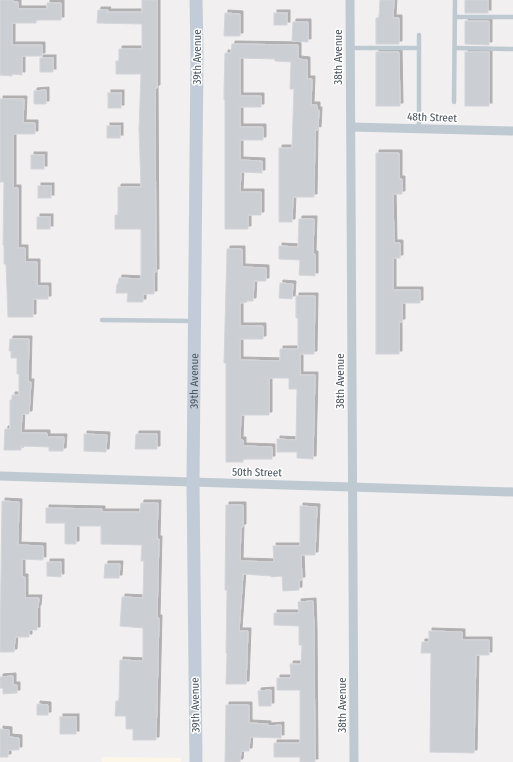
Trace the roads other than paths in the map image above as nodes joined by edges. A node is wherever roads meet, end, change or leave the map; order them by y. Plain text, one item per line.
1 (196, 0) edge
2 (350, 0) edge
3 (455, 0) edge
4 (455, 17) junction
5 (513, 18) edge
6 (419, 34) dead end
7 (350, 48) junction
8 (419, 48) junction
9 (455, 48) junction
10 (513, 49) edge
11 (454, 102) dead end
12 (351, 127) junction
13 (419, 129) junction
14 (513, 131) edge
15 (102, 320) dead end
16 (194, 321) junction
17 (0, 476) edge
18 (193, 483) junction
19 (352, 486) junction
20 (513, 492) edge
21 (196, 762) edge
22 (354, 762) edge

1 - 16 main road, 39th Avenue
2 - 7 street, 38th Avenue
3 - 4 lane
4 - 5 lane
4 - 9 lane
6 - 8 lane
7 - 8 lane
7 - 12 street, 38th Avenue
8 - 13 lane
9 - 10 lane
9 - 11 lane
12 - 13 street, 48th Street
12 - 19 street, 38th Avenue
13 - 14 street, 48th Street
15 - 16 lane
16 - 18 main road, 39th Avenue
17 - 18 street, 50th Street
18 - 19 street, 50th Street
18 - 21 main road, 39th Avenue
19 - 20 street, 50th Street
19 - 22 street, 38th Avenue

